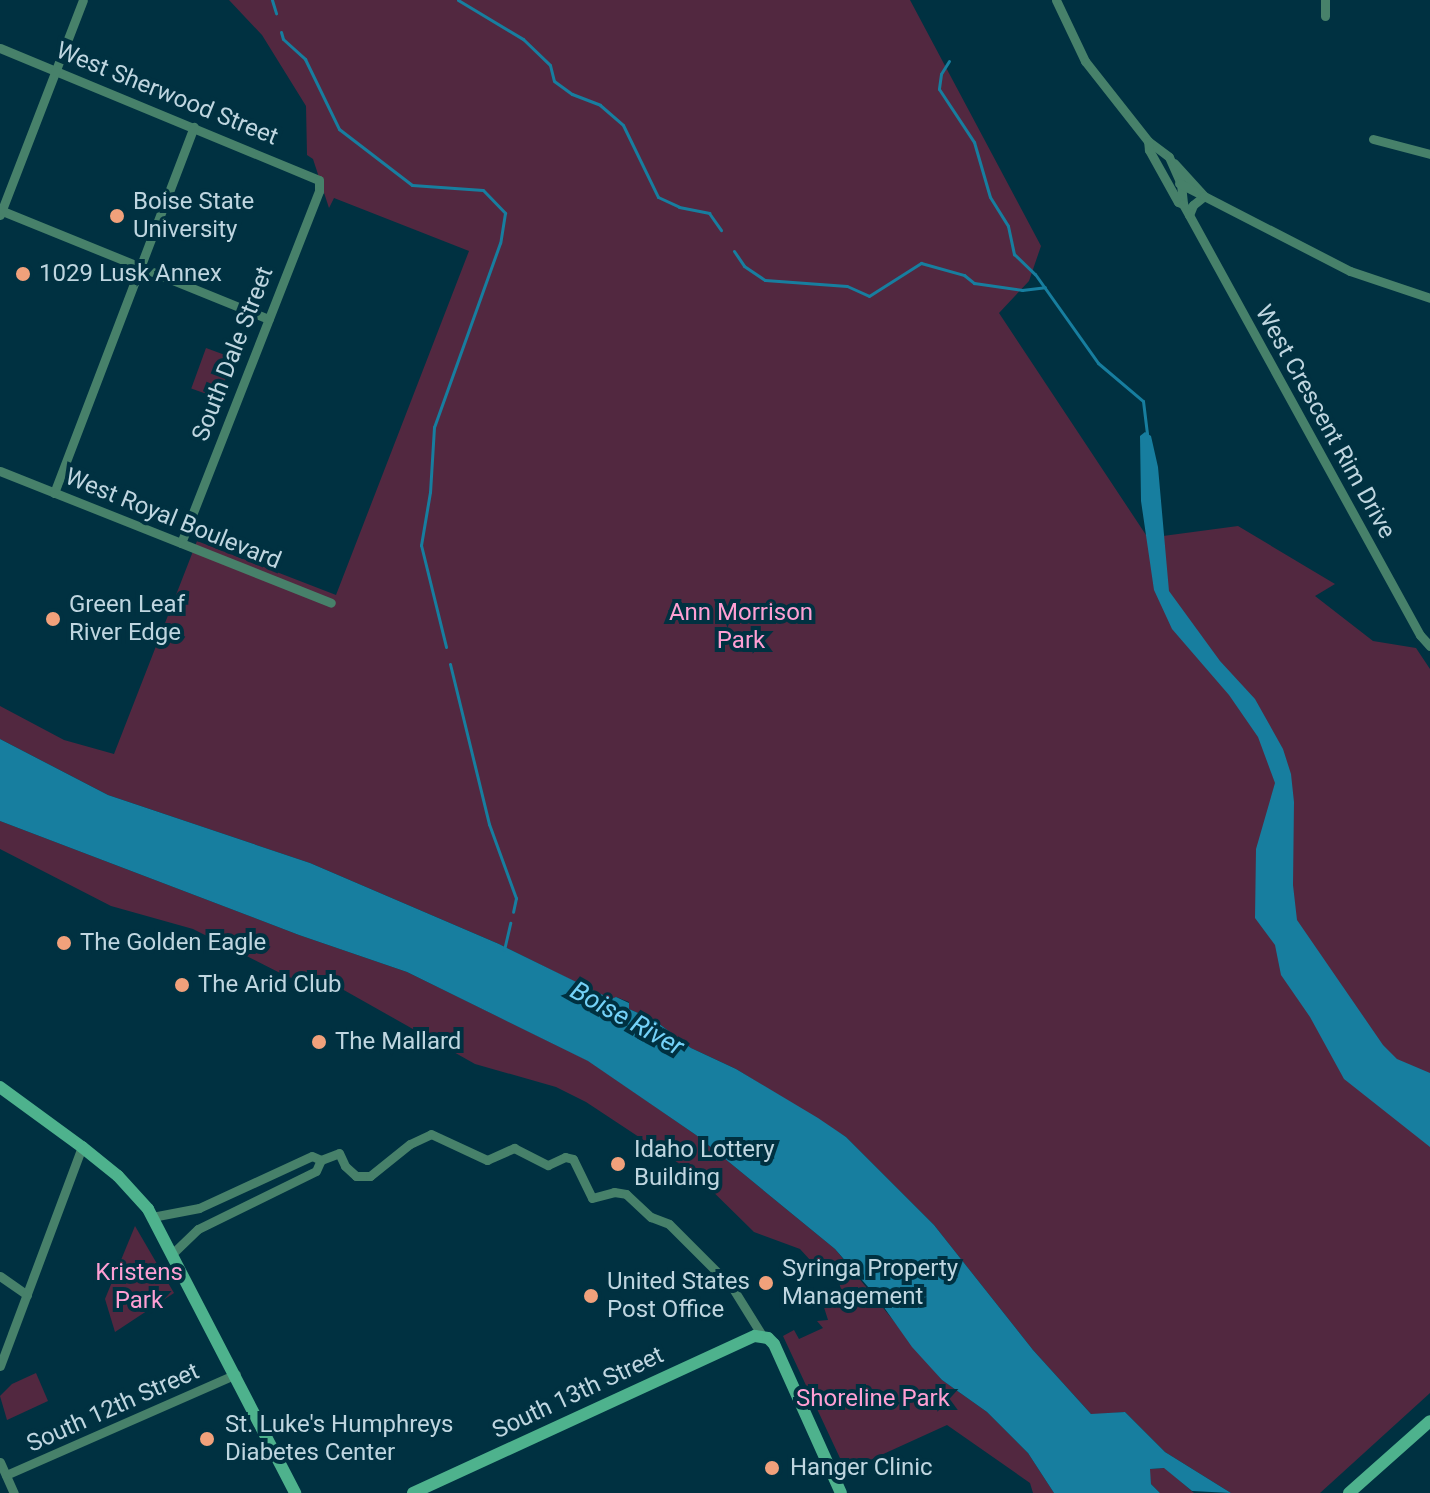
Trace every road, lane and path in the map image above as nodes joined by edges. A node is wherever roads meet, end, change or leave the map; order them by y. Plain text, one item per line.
1 (83, 0) edge
2 (1056, 0) edge
3 (1325, 0) edge
4 (1325, 16) dead end
5 (0, 48) edge
6 (56, 71) junction
7 (194, 127) junction
8 (1373, 139) dead end
9 (1148, 141) junction
10 (1430, 154) edge
11 (1169, 157) junction
12 (1160, 169) junction
13 (319, 180) joint
14 (1181, 184) junction
15 (1204, 196) junction
16 (1183, 204) junction
17 (1, 212) edge
18 (1189, 215) junction
19 (140, 267) junction
20 (1430, 298) edge
21 (269, 319) junction
22 (0, 471) edge
23 (54, 493) junction
24 (181, 543) junction
25 (331, 603) dead end
26 (1430, 646) edge
27 (0, 1087) edge
28 (82, 1147) junction
29 (321, 1160) junction
30 (152, 1217) junction
31 (172, 1254) junction
32 (0, 1276) edge
33 (27, 1295) junction
34 (763, 1337) junction
35 (0, 1366) edge
36 (236, 1374) junction
37 (1430, 1421) edge
38 (0, 1462) edge
39 (6, 1475) junction
40 (14, 1493) edge
41 (295, 1493) edge
42 (413, 1493) edge
43 (841, 1493) edge
44 (1349, 1493) edge

1 - 6 street
2 - 9 street, West Crescent Rim Drive
3 - 4 street
5 - 6 street, West Sherwood Street
6 - 7 street, West Sherwood Street
6 - 17 street
7 - 13 street, West Sherwood Street
7 - 19 street
8 - 10 street
9 - 11 street, West Crescent Rim Drive
9 - 12 street, West Crescent Rim Drive
11 - 14 street, West Crescent Rim Drive
11 - 15 street
12 - 14 street
12 - 16 street, West Crescent Rim Drive
13 - 21 street, South Dale Street
14 - 15 street
14 - 16 street, West Crescent Rim Drive
15 - 18 street
15 - 20 street
16 - 18 street, West Crescent Rim Drive
17 - 19 street
18 - 26 street, West Crescent Rim Drive
19 - 21 street
19 - 23 street
21 - 24 street, South Dale Street
22 - 23 street, West Royal Boulevard
23 - 24 street, West Royal Boulevard
24 - 25 street, West Royal Boulevard
27 - 28 street
28 - 30 street
28 - 33 street
29 - 30 street
29 - 31 street
29 - 34 street
30 - 31 street
31 - 36 street
32 - 33 street
33 - 35 street
34 - 42 street, South 13th Street
34 - 43 street
36 - 39 street, South 12th Street
36 - 41 street
37 - 44 street
38 - 39 street
39 - 40 street

